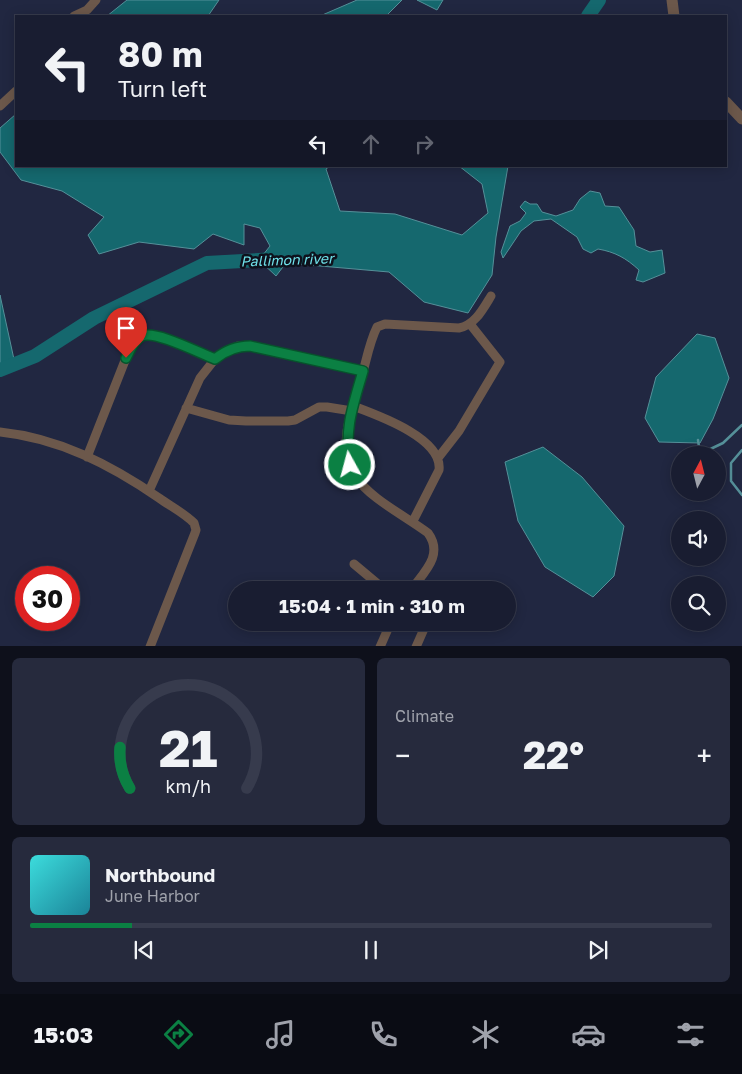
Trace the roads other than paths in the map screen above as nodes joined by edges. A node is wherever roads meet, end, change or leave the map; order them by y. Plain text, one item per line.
1 (96, 0) edge
2 (672, 0) edge
3 (76, 15) edge
4 (674, 15) edge
5 (15, 92) edge
6 (727, 103) edge
7 (0, 106) edge
8 (741, 115) edge
9 (491, 296) dead end
10 (470, 324) junction
11 (215, 359) junction
12 (363, 371) junction
13 (186, 408) junction
14 (353, 408) junction
15 (0, 432) edge
16 (87, 457) junction
17 (438, 458) junction
18 (149, 491) junction
19 (413, 521) junction
20 (354, 564) dead end
21 (374, 581) edge
22 (417, 581) edge
23 (387, 631) edge
24 (423, 631) edge
25 (150, 646) edge
26 (380, 646) edge
27 (416, 646) edge

1 - 3 street
2 - 4 street
5 - 7 street
6 - 8 street
9 - 10 street
10 - 12 street
10 - 17 street
11 - 12 street
11 - 13 street
11 - 16 street
12 - 14 street
13 - 14 street
13 - 18 street
14 - 17 street
14 - 19 street
15 - 16 street
16 - 18 street
17 - 19 street
18 - 25 street
19 - 22 street
20 - 21 street
23 - 26 street
24 - 27 street

